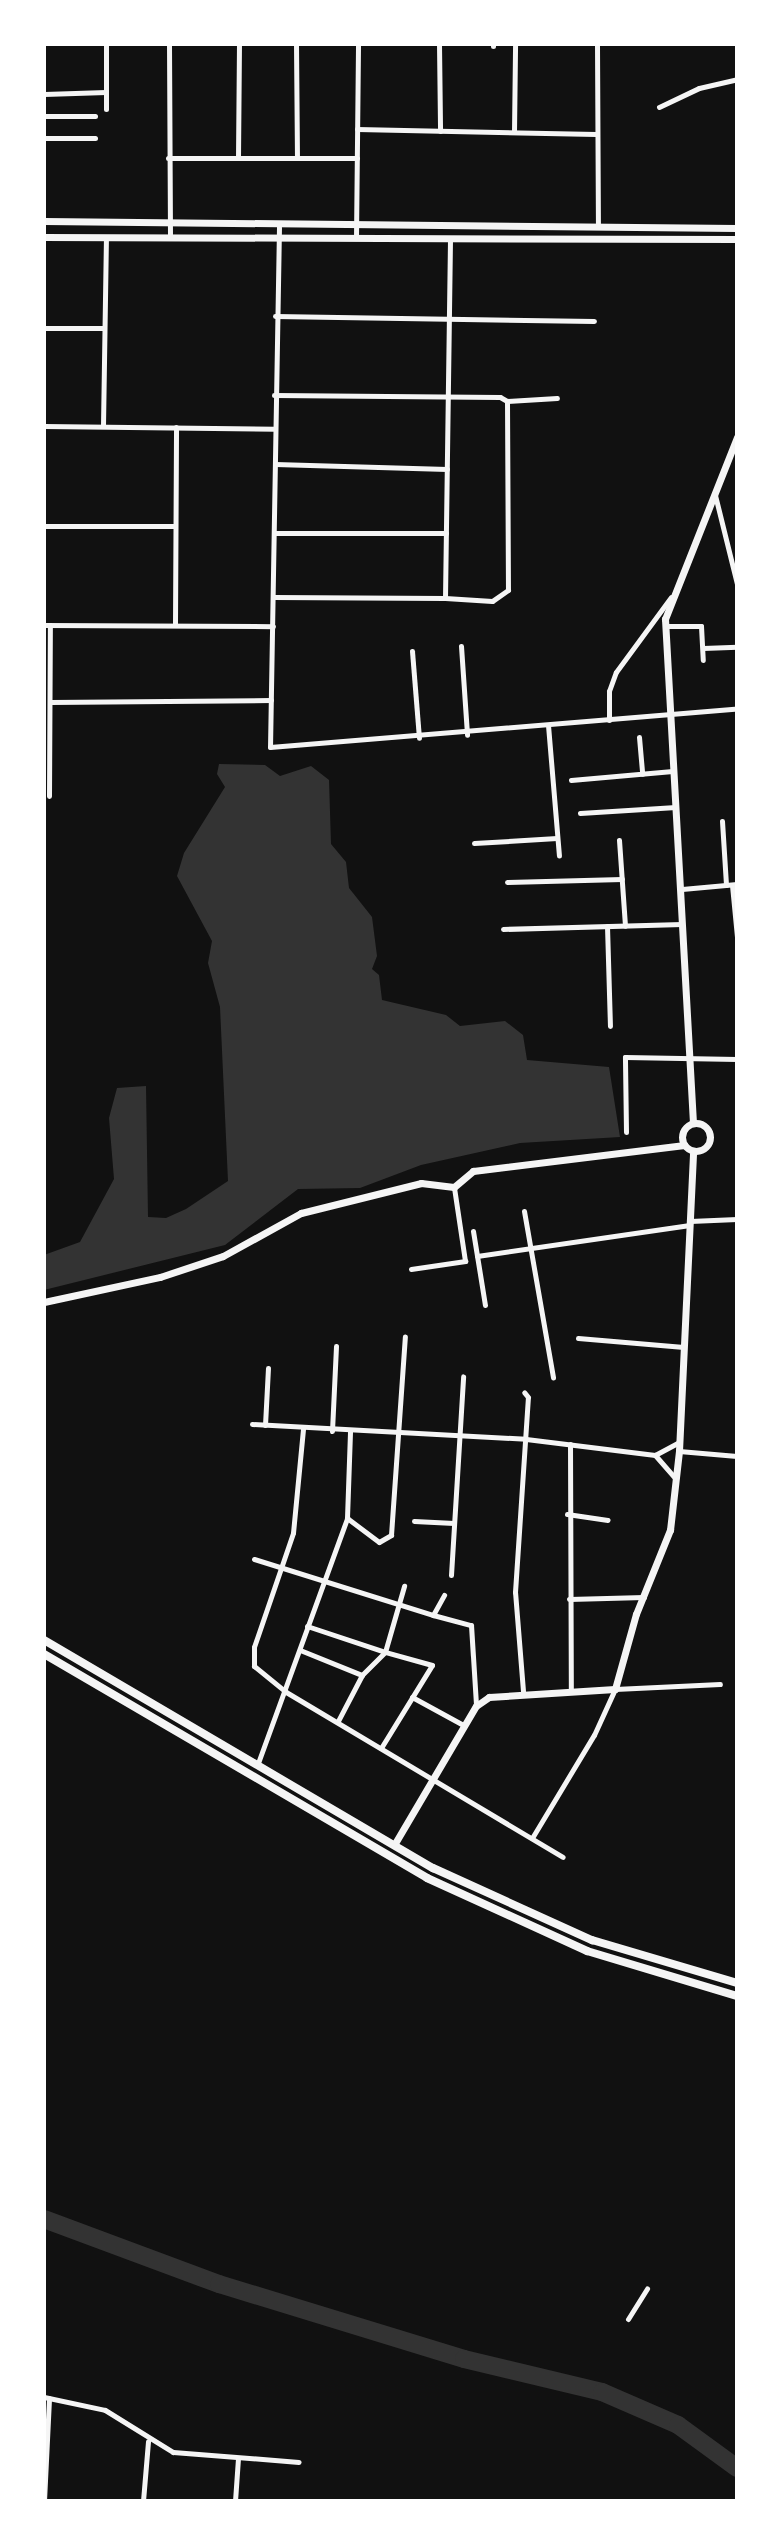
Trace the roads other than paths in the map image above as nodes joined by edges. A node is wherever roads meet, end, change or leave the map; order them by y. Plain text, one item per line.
1 (106, 44) edge
2 (169, 44) edge
3 (239, 44) edge
4 (296, 44) edge
5 (358, 44) edge
6 (439, 44) edge
7 (515, 44) edge
8 (597, 44) edge
9 (737, 79) edge
10 (106, 92) junction
11 (44, 94) edge
12 (659, 107) dead end
13 (106, 109) dead end
14 (44, 116) edge
15 (95, 116) dead end
16 (357, 129) junction
17 (440, 131) junction
18 (514, 132) junction
19 (596, 134) junction
20 (44, 138) edge
21 (95, 138) dead end
22 (168, 158) junction
23 (238, 158) junction
24 (297, 158) junction
25 (357, 158) junction
26 (44, 221) edge
27 (598, 224) junction
28 (171, 225) junction
29 (356, 226) junction
30 (679, 226) junction
31 (279, 227) junction
32 (737, 228) edge
33 (170, 236) junction
34 (44, 237) edge
35 (106, 237) junction
36 (278, 238) junction
37 (450, 238) junction
38 (679, 238) junction
39 (356, 239) junction
40 (737, 239) edge
41 (275, 316) junction
42 (449, 318) junction
43 (594, 321) dead end
44 (44, 328) edge
45 (104, 328) junction
46 (274, 395) junction
47 (448, 397) junction
48 (557, 398) dead end
49 (507, 401) junction
50 (44, 426) edge
51 (103, 426) junction
52 (176, 427) junction
53 (275, 429) junction
54 (737, 437) edge
55 (275, 464) junction
56 (447, 469) junction
57 (715, 494) junction
58 (44, 526) edge
59 (175, 526) junction
60 (274, 533) junction
61 (446, 533) junction
62 (734, 559) edge
63 (737, 584) edge
64 (676, 592) junction
65 (273, 597) junction
66 (445, 598) junction
67 (47, 625) edge
68 (175, 625) junction
69 (273, 626) junction
70 (666, 626) junction
71 (461, 646) dead end
72 (737, 647) edge
73 (703, 648) junction
74 (412, 651) dead end
75 (703, 660) dead end
76 (271, 700) junction
77 (50, 702) junction
78 (737, 709) edge
79 (669, 715) junction
80 (609, 720) junction
81 (548, 725) junction
82 (467, 735) junction
83 (639, 737) dead end
84 (419, 738) junction
85 (673, 771) junction
86 (642, 774) junction
87 (571, 780) dead end
88 (49, 796) dead end
89 (676, 807) junction
90 (580, 813) dead end
91 (722, 821) dead end
92 (557, 838) junction
93 (619, 840) dead end
94 (474, 843) dead end
95 (559, 856) dead end
96 (622, 879) junction
97 (507, 882) dead end
98 (732, 885) edge
99 (682, 889) junction
100 (683, 924) junction
101 (607, 926) junction
102 (625, 926) junction
103 (503, 929) dead end
104 (737, 937) edge
105 (610, 1026) dead end
106 (737, 1059) edge
107 (689, 1060) junction
108 (693, 1123) junction
109 (626, 1132) dead end
110 (684, 1145) junction
111 (693, 1151) junction
112 (454, 1187) junction
113 (524, 1211) dead end
114 (737, 1219) edge
115 (690, 1223) junction
116 (473, 1231) dead end
117 (531, 1248) junction
118 (477, 1256) junction
119 (411, 1269) dead end
120 (44, 1302) edge
121 (485, 1305) dead end
122 (405, 1336) dead end
123 (578, 1338) dead end
124 (336, 1346) dead end
125 (684, 1347) junction
126 (268, 1368) dead end
127 (463, 1376) dead end
128 (553, 1377) dead end
129 (524, 1392) dead end
130 (252, 1424) dead end
131 (265, 1425) junction
132 (303, 1429) junction
133 (332, 1431) junction
134 (350, 1431) junction
135 (397, 1433) junction
136 (460, 1435) junction
137 (526, 1439) junction
138 (680, 1441) junction
139 (570, 1444) junction
140 (679, 1451) junction
141 (655, 1455) junction
142 (737, 1456) edge
143 (675, 1478) junction
144 (567, 1514) junction
145 (347, 1518) junction
146 (608, 1520) dead end
147 (414, 1521) dead end
148 (454, 1523) junction
149 (254, 1559) dead end
150 (282, 1566) junction
151 (451, 1575) dead end
152 (322, 1577) junction
153 (404, 1586) dead end
154 (444, 1595) dead end
155 (645, 1597) junction
156 (569, 1599) junction
157 (400, 1602) junction
158 (433, 1615) junction
159 (307, 1626) junction
160 (44, 1640) edge
161 (300, 1650) junction
162 (385, 1652) junction
163 (44, 1654) edge
164 (362, 1675) junction
165 (720, 1684) dead end
166 (571, 1689) junction
167 (615, 1689) junction
168 (523, 1691) junction
169 (286, 1692) junction
170 (412, 1697) junction
171 (476, 1706) junction
172 (338, 1721) junction
173 (465, 1726) junction
174 (381, 1748) junction
175 (258, 1763) junction
176 (434, 1780) junction
177 (532, 1838) junction
178 (394, 1845) junction
179 (563, 1857) dead end
180 (737, 1983) edge
181 (737, 1996) edge
182 (647, 2288) dead end
183 (628, 2319) dead end
184 (47, 2397) edge
185 (148, 2441) junction
186 (238, 2458) junction
187 (299, 2462) dead end
188 (44, 2501) edge
189 (143, 2501) edge
190 (235, 2501) edge

1 - 10 street
2 - 22 street
3 - 23 street
4 - 24 street
5 - 16 street
6 - 17 street
7 - 18 street
8 - 19 street
9 - 12 street
10 - 11 street
10 - 13 street
14 - 15 street
16 - 17 street
16 - 25 street
17 - 18 street
18 - 19 street
19 - 27 street
20 - 21 street
22 - 23 street
22 - 28 street
23 - 24 street
24 - 25 street
25 - 29 street
26 - 28 street
27 - 29 street
27 - 30 street
28 - 31 street
28 - 33 street
29 - 31 street
29 - 39 street
30 - 32 street
30 - 38 street
31 - 36 street
33 - 35 street
33 - 36 street
34 - 35 street
35 - 45 street
36 - 39 street
36 - 41 street
37 - 38 street
37 - 39 street
37 - 42 street
38 - 40 street
41 - 42 street
41 - 46 street
42 - 43 street
42 - 47 street
44 - 45 street
45 - 51 street
46 - 47 street
46 - 53 street
47 - 49 street
47 - 56 street
48 - 49 street
49 - 66 street
50 - 51 street
51 - 52 street
52 - 53 street
52 - 59 street
53 - 55 street
54 - 57 street
55 - 56 street
55 - 60 street
56 - 61 street
57 - 62 street
57 - 64 street
58 - 59 street
59 - 68 street
60 - 61 street
60 - 65 street
61 - 66 street
62 - 63 street
64 - 70 street
64 - 80 street
65 - 66 street
65 - 69 street
67 - 68 street
67 - 77 street
68 - 69 street
69 - 76 street
70 - 73 street
70 - 79 street
71 - 82 street
72 - 73 street
73 - 75 street
74 - 84 street
76 - 77 street
76 - 84 street
77 - 88 street
78 - 79 street
79 - 80 street
79 - 85 street
80 - 81 street
81 - 82 street
81 - 92 street
82 - 84 street
83 - 86 street
85 - 86 street
85 - 89 street
86 - 87 street
89 - 90 street
89 - 99 street
91 - 98 street
92 - 94 street
92 - 95 street
93 - 96 street
96 - 97 street
96 - 102 street
98 - 99 street
98 - 104 street
99 - 100 street
100 - 102 street
100 - 107 street
101 - 102 street
101 - 103 street
101 - 105 street
106 - 107 street
107 - 108 street
107 - 109 street
108 - 110 street
108 - 111 street
110 - 111 street
110 - 112 street
111 - 115 street
112 - 119 street
112 - 120 street
113 - 117 street
114 - 115 street
115 - 117 street
115 - 125 street
116 - 118 street
117 - 118 street
117 - 128 street
118 - 121 street
122 - 135 street
123 - 125 street
124 - 133 street
125 - 138 street
126 - 131 street
127 - 136 street
129 - 137 street
130 - 131 street
131 - 132 street
132 - 133 street
132 - 150 street
133 - 134 street
134 - 135 street
134 - 145 street
135 - 136 street
135 - 145 street
136 - 137 street
136 - 148 street
137 - 139 street
137 - 168 street
138 - 140 street
138 - 141 street
139 - 141 street
139 - 144 street
140 - 142 street
140 - 143 street
141 - 143 street
143 - 155 street
144 - 146 street
144 - 156 street
145 - 152 street
147 - 148 street
148 - 151 street
149 - 150 street
150 - 152 street
150 - 169 street
152 - 157 street
152 - 159 street
153 - 157 street
154 - 158 street
155 - 156 street
155 - 167 street
156 - 166 street
157 - 158 street
157 - 162 street
158 - 171 street
159 - 161 street
159 - 162 street
160 - 175 main road
161 - 164 street
161 - 169 street
162 - 164 street
162 - 170 street
163 - 181 main road
164 - 172 street
165 - 167 street
166 - 167 street
166 - 168 street
167 - 177 street
168 - 171 street
169 - 172 street
169 - 175 street
170 - 173 street
170 - 174 street
171 - 173 street
172 - 174 street
173 - 176 street
174 - 176 street
175 - 178 main road
176 - 177 street
176 - 178 street
177 - 179 street
178 - 180 main road
182 - 183 street
184 - 185 street
184 - 188 street
185 - 186 street
185 - 189 street
186 - 187 street
186 - 190 street

